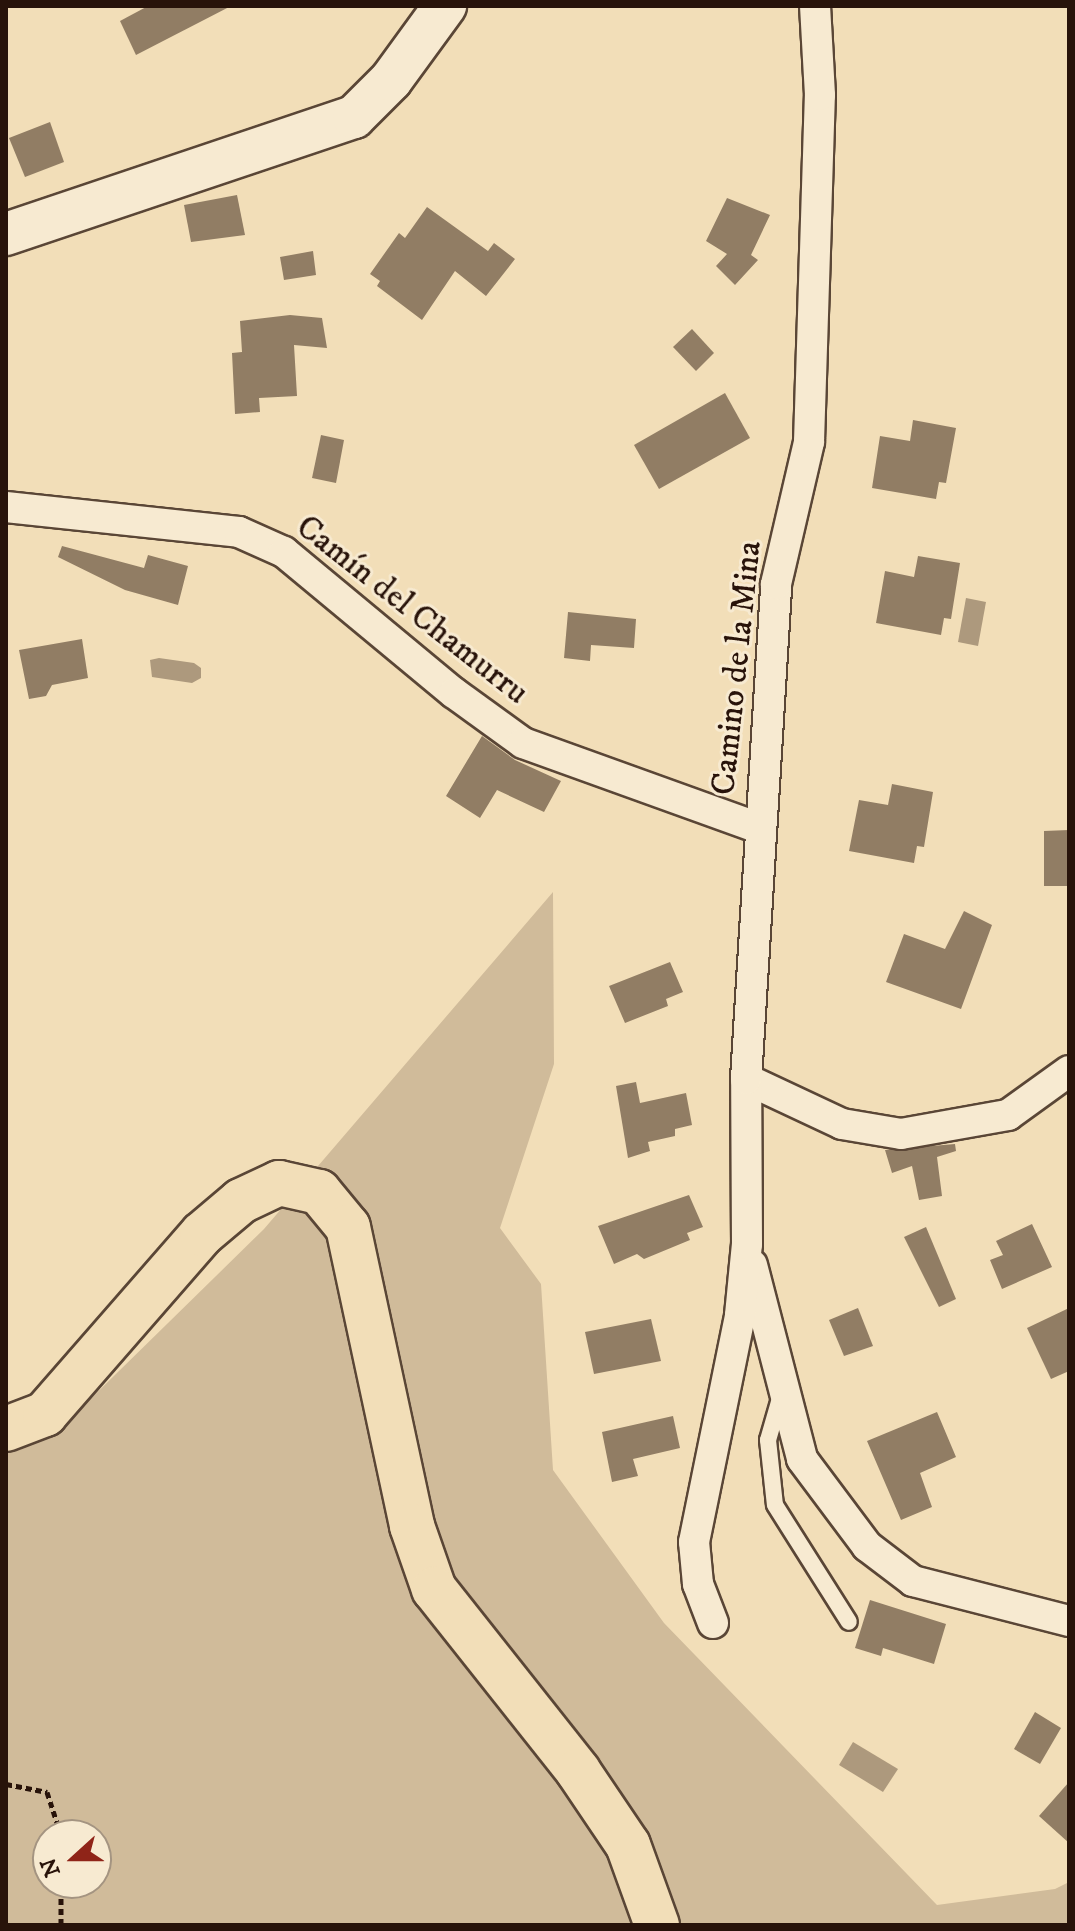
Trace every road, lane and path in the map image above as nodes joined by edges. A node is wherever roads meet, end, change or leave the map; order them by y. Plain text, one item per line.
1 (445, 6) edge
2 (815, 6) edge
3 (6, 234) edge
4 (6, 507) edge
5 (759, 828) junction
6 (1069, 1071) edge
7 (746, 1079) junction
8 (747, 1244) junction
9 (784, 1386) junction
10 (6, 1429) edge
11 (1069, 1621) edge
12 (849, 1622) dead end
13 (713, 1623) dead end
14 (6, 1784) edge
15 (56, 1819) edge
16 (61, 1899) edge
17 (61, 1925) edge
18 (657, 1925) edge

1 - 3 street
2 - 5 street, Camino de la Mina
4 - 5 street, Camín del Chamurru
5 - 7 street, Camino de la Mina
6 - 7 street
7 - 8 street, Camino de la Mina
8 - 9 street
8 - 13 street
9 - 11 street
9 - 12 lane
10 - 18 highway
14 - 15 path
16 - 17 path

